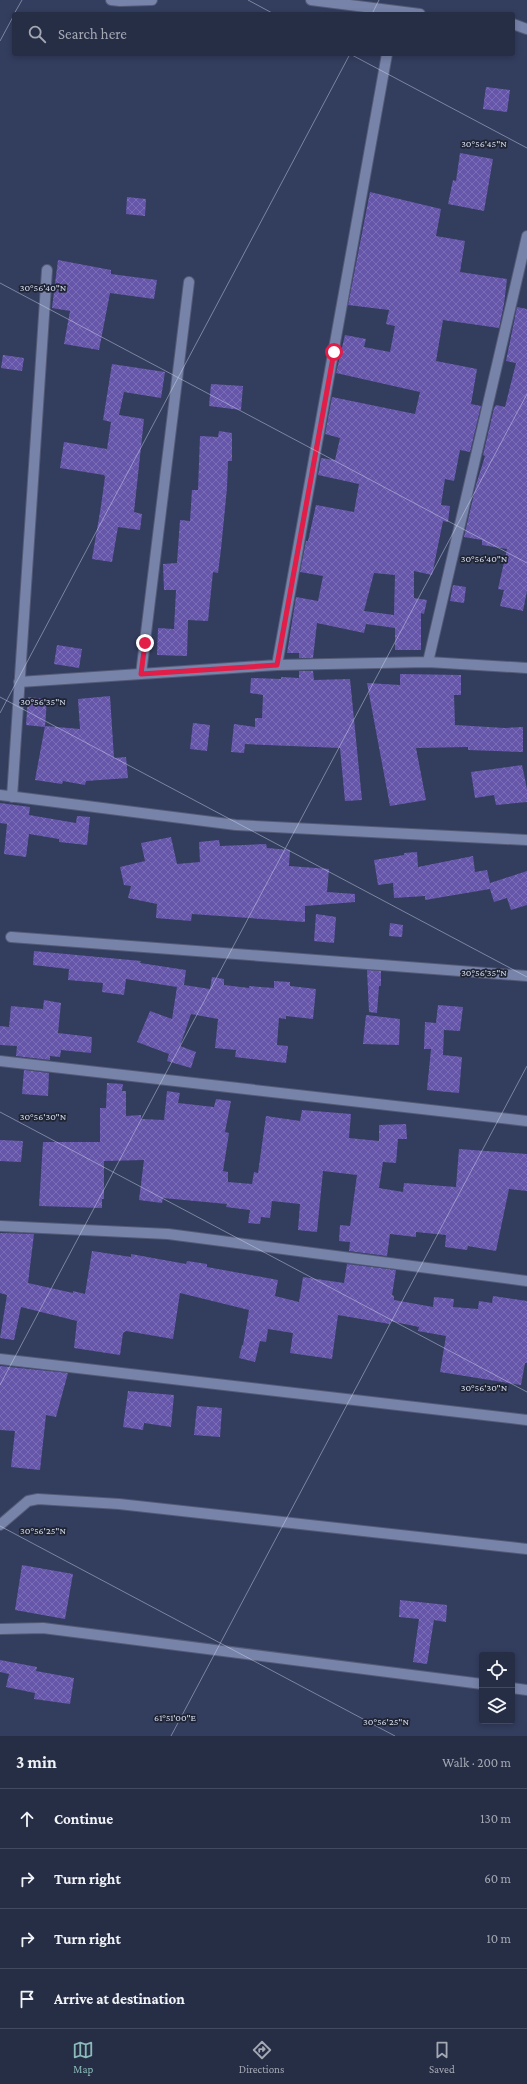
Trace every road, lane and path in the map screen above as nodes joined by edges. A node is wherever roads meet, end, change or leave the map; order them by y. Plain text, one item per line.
1 (111, 0) edge
2 (152, 0) edge
3 (311, 0) edge
4 (395, 12) edge
5 (515, 25) edge
6 (527, 29) edge
7 (387, 56) edge
8 (527, 236) edge
9 (47, 270) dead end
10 (189, 282) dead end
11 (428, 662) junction
12 (277, 665) junction
13 (527, 668) edge
14 (141, 674) junction
15 (20, 682) junction
16 (0, 796) edge
17 (12, 797) junction
18 (527, 840) edge
19 (11, 937) dead end
20 (527, 976) edge
21 (0, 1060) edge
22 (527, 1120) edge
23 (0, 1226) edge
24 (527, 1280) edge
25 (0, 1359) edge
26 (527, 1420) edge
27 (0, 1525) edge
28 (527, 1549) edge
29 (0, 1629) edge
30 (479, 1684) edge
31 (515, 1688) edge
32 (527, 1690) edge

1 - 2 street
3 - 4 street
5 - 6 street
7 - 12 street
8 - 11 street
9 - 15 street
10 - 14 street
11 - 12 street
11 - 13 street
12 - 14 street
14 - 15 street
15 - 17 street
16 - 17 street
17 - 18 street
19 - 20 street
21 - 22 street
23 - 24 street
25 - 26 street
27 - 28 street
29 - 30 street
31 - 32 street

